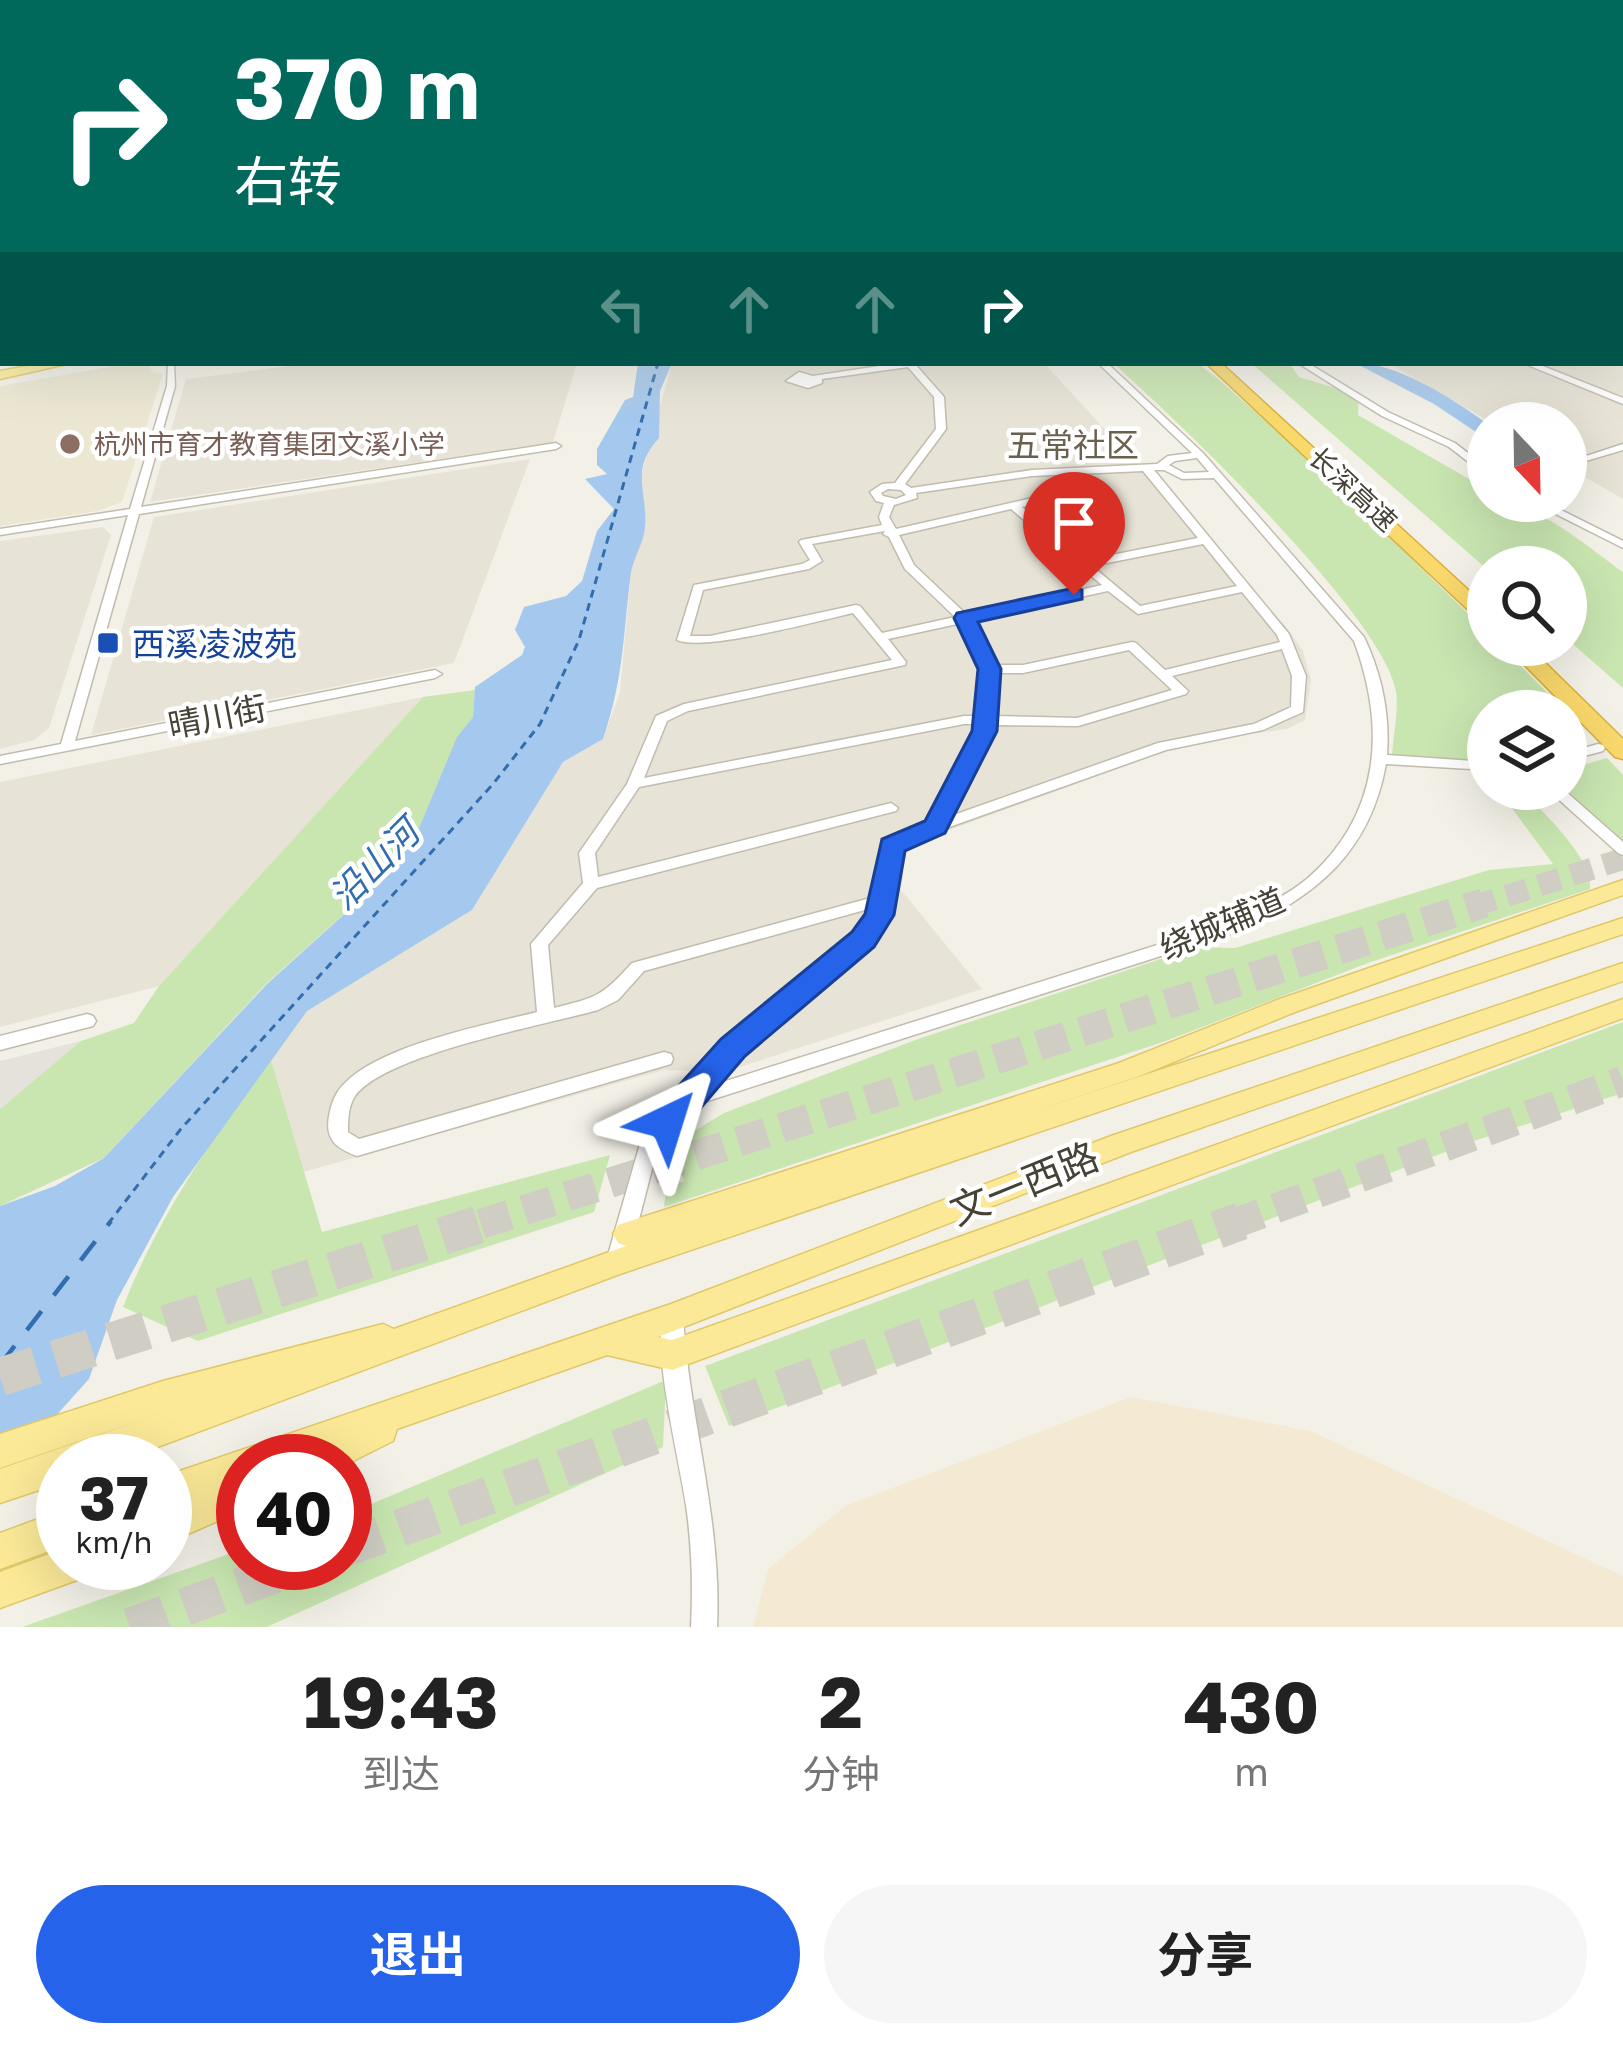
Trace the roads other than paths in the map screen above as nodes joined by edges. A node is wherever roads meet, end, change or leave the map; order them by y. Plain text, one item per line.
1 (46, 366) edge
2 (170, 366) edge
3 (890, 366) edge
4 (913, 366) edge
5 (1105, 366) edge
6 (1217, 366) edge
7 (1231, 366) edge
8 (1307, 366) edge
9 (1535, 366) edge
10 (0, 373) edge
11 (817, 377) dead end
12 (1623, 401) edge
13 (556, 446) dead end
14 (1623, 447) edge
15 (1200, 455) junction
16 (1467, 457) edge
17 (1587, 458) edge
18 (1164, 467) junction
19 (1147, 469) junction
20 (1218, 475) junction
21 (894, 494) junction
22 (1050, 497) dead end
23 (1013, 505) junction
24 (132, 512) junction
25 (1577, 522) edge
26 (888, 530) junction
27 (0, 532) edge
28 (1204, 540) junction
29 (1623, 545) edge
30 (1084, 564) junction
31 (1467, 580) edge
32 (1111, 587) junction
33 (1244, 588) junction
34 (1467, 598) edge
35 (965, 618) junction
36 (880, 637) junction
37 (1288, 644) junction
38 (1536, 666) edge
39 (1557, 666) edge
40 (989, 669) junction
41 (435, 674) dead end
42 (1164, 674) junction
43 (987, 718) junction
44 (1623, 730) edge
45 (67, 746) junction
46 (1598, 748) dead end
47 (1587, 751) edge
48 (1623, 752) edge
49 (1379, 759) junction
50 (0, 760) edge
51 (1467, 765) edge
52 (634, 784) junction
53 (892, 808) dead end
54 (1578, 810) edge
55 (936, 827) junction
56 (1623, 850) edge
57 (591, 884) junction
58 (1623, 887) edge
59 (883, 900) junction
60 (1623, 926) edge
61 (1623, 972) edge
62 (1623, 1008) edge
63 (546, 1016) junction
64 (87, 1021) dead end
65 (0, 1043) edge
66 (664, 1059) dead end
67 (1128, 1070) junction
68 (685, 1101) junction
69 (1059, 1115) junction
70 (972, 1123) junction
71 (622, 1248) junction
72 (672, 1318) junction
73 (426, 1333) junction
74 (608, 1341) junction
75 (672, 1355) junction
76 (428, 1403) junction
77 (153, 1434) edge
78 (338, 1434) edge
79 (369, 1434) edge
80 (0, 1451) edge
81 (36, 1474) edge
82 (0, 1486) edge
83 (36, 1538) edge
84 (0, 1551) edge
85 (36, 1577) edge
86 (0, 1590) edge
87 (704, 1627) edge

1 - 10 main road
2 - 24 street
3 - 11 street
4 - 21 street
5 - 15 street, 绕城辅道
6 - 34 highway, 长深高速
7 - 31 highway, 长深高速
8 - 16 street
9 - 12 street
13 - 24 street
14 - 17 street
15 - 18 street
15 - 20 street, 绕城辅道
18 - 19 street
18 - 20 street
19 - 21 street
19 - 28 street
20 - 49 street, 绕城辅道
21 - 26 street
22 - 23 street
23 - 26 street
23 - 30 street
24 - 27 street
24 - 45 street
25 - 29 street
26 - 35 street
26 - 36 street
28 - 30 street
28 - 33 street
30 - 32 street
32 - 33 street
32 - 35 street
33 - 37 street
35 - 36 street
35 - 40 street
36 - 52 street
37 - 42 street
37 - 55 street
38 - 48 highway
39 - 44 highway
40 - 42 street
40 - 43 street
41 - 45 street, 晴川街
42 - 43 street
43 - 52 street
43 - 55 street
45 - 50 street, 晴川街
46 - 47 street
49 - 51 street
49 - 68 street, 绕城辅道
52 - 57 street
53 - 57 street
54 - 56 street
55 - 59 street
57 - 63 street
58 - 67 main road
59 - 63 street
59 - 68 street
60 - 69 main road, 文一西路
61 - 72 main road, 文一西路
62 - 75 main road
63 - 66 street
64 - 65 street
67 - 69 main road
67 - 70 main road
68 - 71 street
69 - 70 main road
69 - 71 main road, 文一西路
70 - 71 main road
71 - 73 main road, 文一西路
72 - 74 main road, 文一西路
72 - 75 street
73 - 77 main road, 文一西路
73 - 80 main road, 文一西路
74 - 75 main road
74 - 76 main road, 文一西路
75 - 87 street
76 - 78 main road, 文一西路
76 - 79 main road, 文一西路
81 - 82 main road
83 - 84 main road
85 - 86 main road

